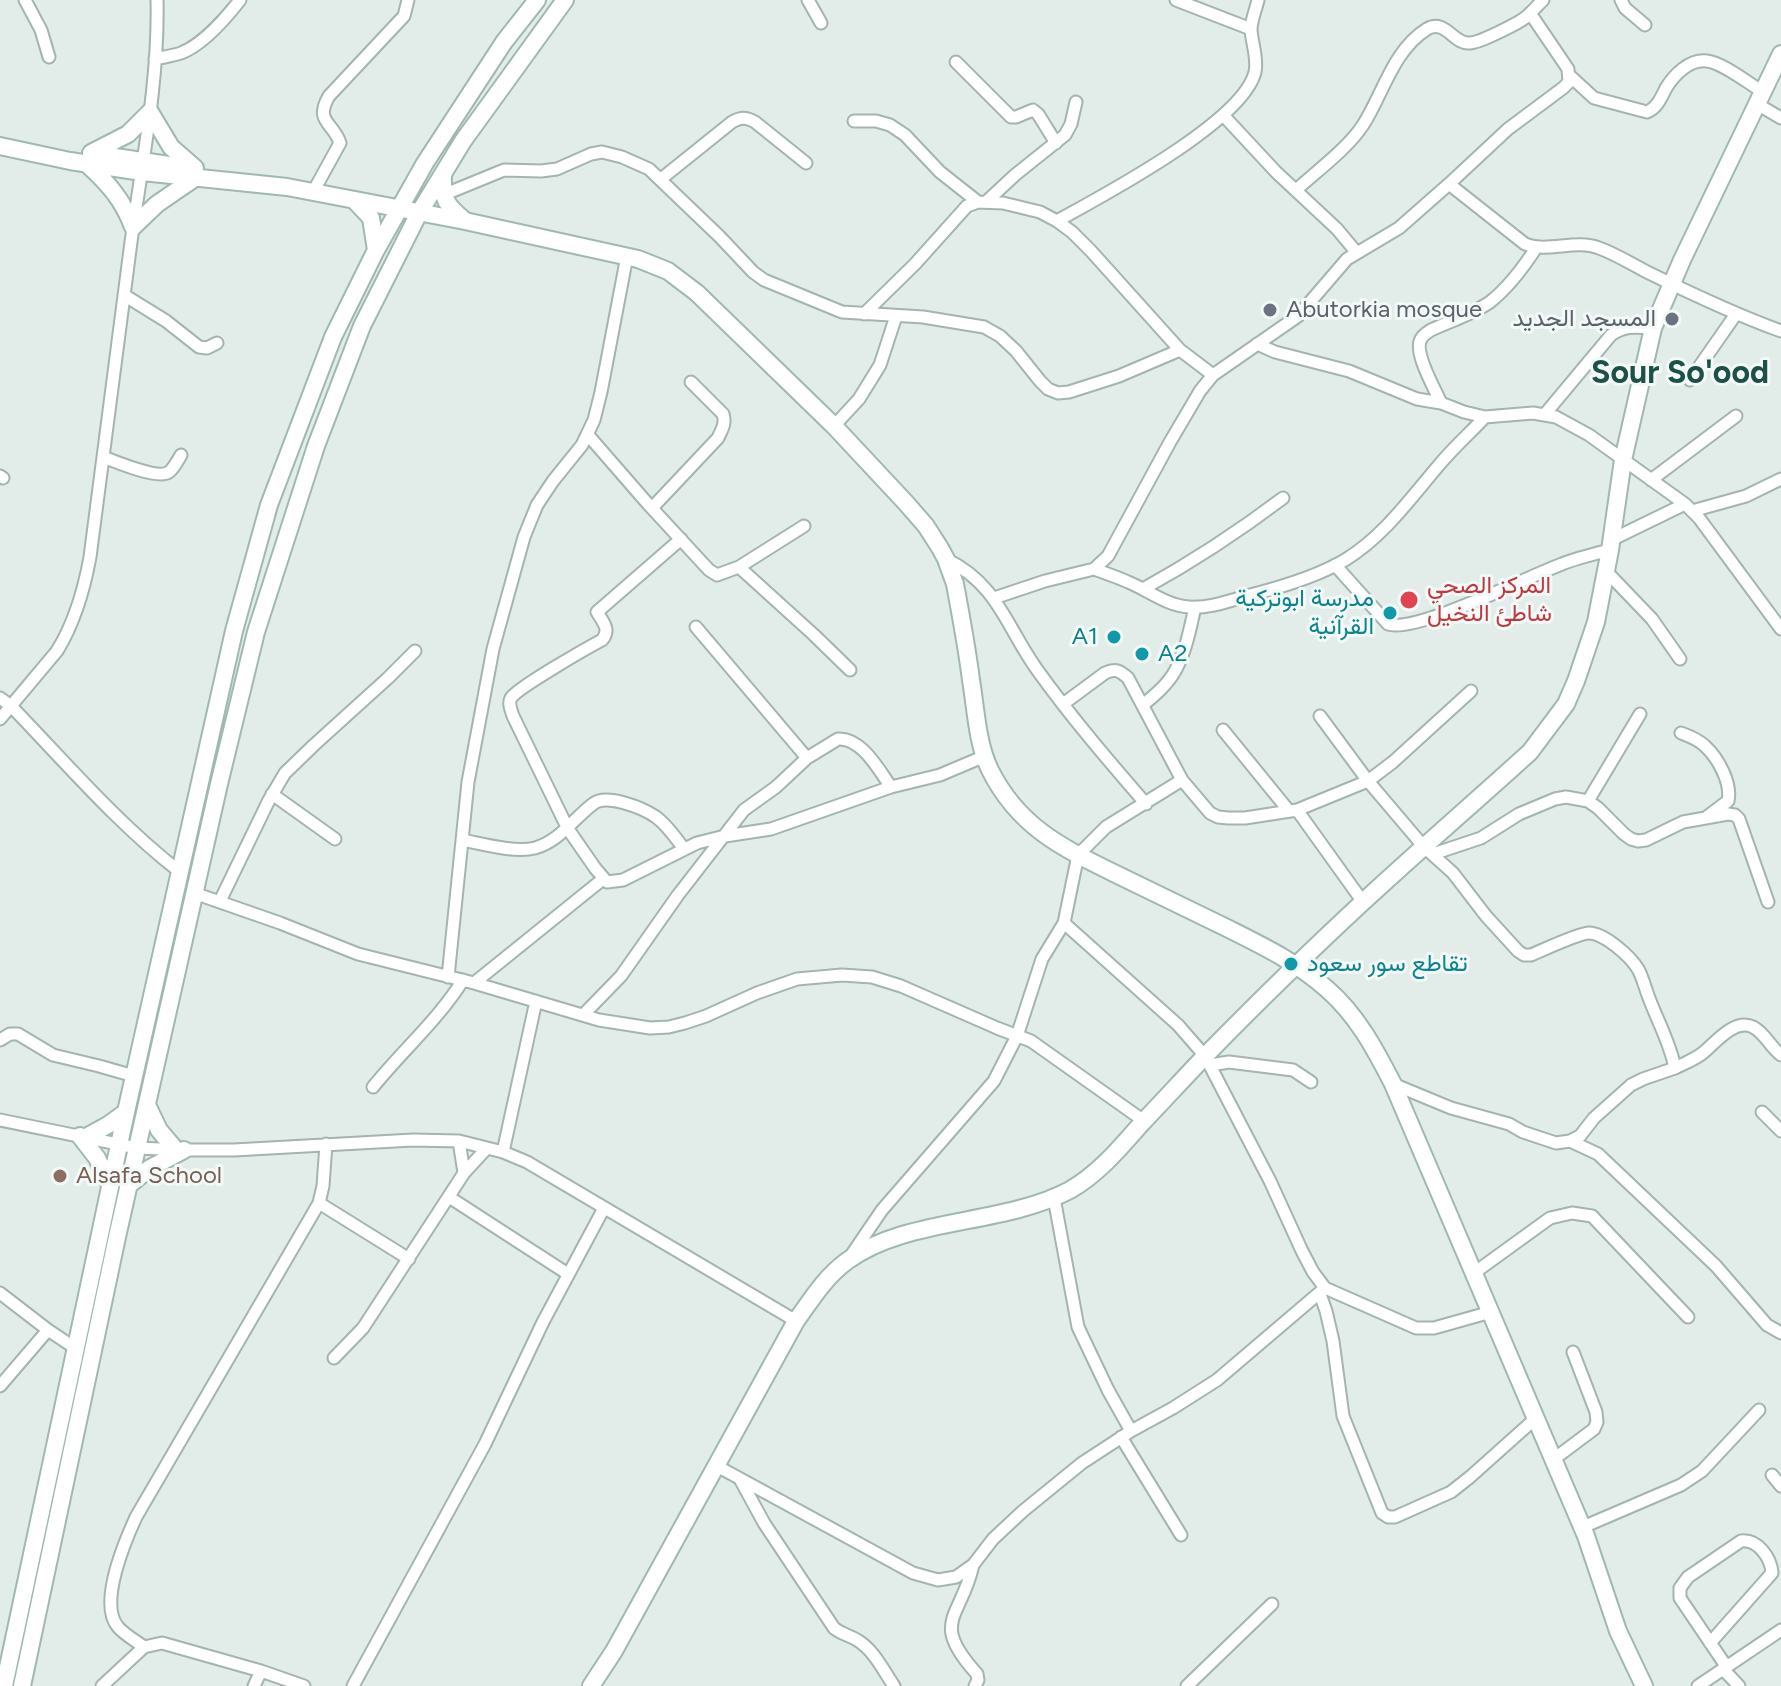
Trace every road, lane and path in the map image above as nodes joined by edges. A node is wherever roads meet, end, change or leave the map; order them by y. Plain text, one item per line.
1 (25, 0) edge
2 (157, 0) edge
3 (240, 0) edge
4 (408, 0) edge
5 (537, 0) edge
6 (565, 0) edge
7 (808, 0) edge
8 (1176, 0) edge
9 (1258, 0) edge
10 (1543, 0) edge
11 (1621, 0) edge
12 (1530, 13) junction
13 (821, 23) dead end
14 (1645, 25) dead end
15 (1251, 29) junction
16 (1781, 54) edge
17 (49, 57) dead end
18 (155, 59) junction
19 (956, 62) dead end
20 (1569, 75) junction
21 (1760, 98) junction
22 (1076, 102) dead end
23 (150, 112) junction
24 (1223, 115) junction
25 (1781, 118) edge
26 (854, 121) dead end
27 (1056, 143) junction
28 (0, 146) edge
29 (88, 158) junction
30 (806, 163) dead end
31 (142, 166) junction
32 (196, 174) junction
33 (443, 175) junction
34 (661, 179) junction
35 (1449, 184) junction
36 (1296, 190) junction
37 (313, 192) junction
38 (443, 195) junction
39 (354, 200) junction
40 (982, 202) junction
41 (399, 209) junction
42 (419, 213) junction
43 (465, 221) junction
44 (1057, 221) junction
45 (133, 227) junction
46 (1536, 248) junction
47 (376, 250) junction
48 (1357, 253) junction
49 (627, 256) junction
50 (1672, 284) junction
51 (124, 295) junction
52 (864, 314) junction
53 (1736, 314) junction
54 (896, 316) junction
55 (1653, 328) junction
56 (1781, 331) edge
57 (217, 343) dead end
58 (1257, 344) junction
59 (1180, 350) junction
60 (1213, 375) junction
61 (1690, 380) dead end
62 (691, 382) dead end
63 (1441, 403) junction
64 (1545, 414) junction
65 (1736, 416) dead end
66 (1485, 417) junction
67 (834, 426) junction
68 (588, 435) junction
69 (181, 455) dead end
70 (103, 457) junction
71 (1623, 460) junction
72 (1781, 479) edge
73 (1651, 480) junction
74 (1283, 498) dead end
75 (652, 508) junction
76 (1688, 508) junction
77 (804, 526) dead end
78 (681, 539) junction
79 (1610, 545) junction
80 (946, 559) junction
81 (1335, 565) junction
82 (739, 567) junction
83 (1094, 569) junction
84 (1605, 570) junction
85 (1143, 589) junction
86 (994, 598) junction
87 (1195, 607) junction
88 (696, 627) dead end
89 (1781, 629) edge
90 (415, 651) dead end
91 (1680, 659) dead end
92 (850, 670) dead end
93 (1471, 691) dead end
94 (0, 698) edge
95 (1063, 704) junction
96 (1143, 705) junction
97 (11, 706) junction
98 (1640, 714) dead end
99 (1320, 716) dead end
100 (0, 719) edge
101 (1223, 730) dead end
102 (1681, 733) dead end
103 (985, 756) junction
104 (807, 758) junction
105 (1182, 780) junction
106 (1368, 781) junction
107 (891, 787) junction
108 (272, 794) junction
109 (1588, 801) junction
110 (1146, 804) junction
111 (1293, 811) junction
112 (1708, 817) junction
113 (568, 829) junction
114 (725, 836) junction
115 (335, 839) dead end
116 (462, 840) junction
117 (684, 849) junction
118 (1428, 850) junction
119 (1078, 855) junction
120 (180, 872) junction
121 (603, 879) junction
122 (194, 893) junction
123 (220, 901) junction
124 (1363, 902) junction
125 (1768, 902) dead end
126 (1064, 923) junction
127 (1298, 966) junction
128 (448, 977) junction
129 (469, 982) junction
130 (536, 1001) junction
131 (583, 1015) junction
132 (1017, 1036) junction
133 (0, 1040) edge
134 (1781, 1055) edge
135 (1208, 1060) junction
136 (1675, 1068) junction
137 (134, 1076) junction
138 (1311, 1082) dead end
139 (1393, 1084) junction
140 (373, 1087) dead end
141 (148, 1107) junction
142 (126, 1112) junction
143 (1762, 1112) dead end
144 (0, 1120) edge
145 (1144, 1121) junction
146 (1781, 1131) edge
147 (83, 1137) junction
148 (459, 1141) junction
149 (1570, 1141) junction
150 (119, 1144) junction
151 (326, 1144) junction
152 (137, 1148) junction
153 (487, 1148) junction
154 (180, 1150) junction
155 (503, 1152) junction
156 (464, 1173) junction
157 (110, 1185) junction
158 (129, 1185) junction
159 (449, 1197) junction
160 (1054, 1198) junction
161 (319, 1203) junction
162 (604, 1208) junction
163 (409, 1259) junction
164 (848, 1260) junction
165 (1474, 1273) junction
166 (568, 1274) junction
167 (1322, 1291) junction
168 (0, 1293) edge
169 (1491, 1312) junction
170 (1688, 1317) dead end
171 (796, 1321) junction
172 (48, 1330) junction
173 (1781, 1333) edge
174 (75, 1348) junction
175 (1573, 1352) dead end
176 (334, 1358) dead end
177 (0, 1386) edge
178 (1759, 1410) dead end
179 (1536, 1418) junction
180 (1126, 1434) junction
181 (1554, 1459) junction
182 (715, 1465) junction
183 (1772, 1475) dead end
184 (740, 1479) junction
185 (1781, 1486) edge
186 (1583, 1527) junction
187 (1181, 1535) dead end
188 (973, 1565) junction
189 (1272, 1604) dead end
190 (1781, 1630) edge
191 (1710, 1643) junction
192 (144, 1647) junction
193 (1724, 1667) junction
194 (261, 1671) junction
195 (4, 1686) edge
196 (22, 1686) edge
197 (102, 1686) edge
198 (254, 1686) edge
199 (304, 1686) edge
200 (353, 1686) edge
201 (591, 1686) edge
202 (894, 1686) edge
203 (975, 1686) edge
204 (1187, 1686) edge
205 (1644, 1686) edge
206 (1698, 1686) edge
207 (1739, 1686) edge

1 - 17 street
2 - 18 street
3 - 18 street
4 - 37 street
5 - 41 street
6 - 33 street
7 - 13 street
8 - 15 street
9 - 15 street
10 - 12 street
11 - 14 street
12 - 20 street
12 - 36 street
15 - 24 street
16 - 21 street
18 - 23 street
19 - 27 street
20 - 21 street
20 - 35 street
21 - 25 street
21 - 50 street
22 - 27 street
23 - 29 street
23 - 31 street
23 - 32 street
24 - 36 street
24 - 44 street
26 - 40 street
27 - 40 street
28 - 29 street
29 - 31 street
29 - 45 street
30 - 34 street
31 - 32 street
31 - 45 street
32 - 37 street
32 - 45 street
33 - 38 street
33 - 42 street
34 - 38 street
34 - 52 street
35 - 46 street
35 - 48 street
36 - 48 street
37 - 39 street
38 - 43 street
39 - 41 street
39 - 47 street
40 - 44 street
40 - 52 street
41 - 42 street
41 - 47 street
42 - 43 street
42 - 122 street
43 - 49 street
44 - 59 street
45 - 51 street
46 - 50 street
46 - 63 street
47 - 120 street
48 - 58 street
49 - 67 street
49 - 68 street
50 - 53 street
50 - 55 street
51 - 57 street
51 - 70 street
52 - 54 street
53 - 56 street
53 - 61 street
54 - 59 street
54 - 67 street
55 - 64 street
55 - 71 street
58 - 60 street
58 - 63 street
59 - 60 street
60 - 83 street
62 - 75 street
63 - 66 street
64 - 66 street
64 - 71 street
65 - 73 street
66 - 81 street
67 - 80 street
68 - 75 street
68 - 116 street
69 - 70 street
70 - 97 street
71 - 73 street
71 - 79 street
72 - 76 street
73 - 76 street
74 - 85 street
75 - 78 street
76 - 79 street
76 - 89 street
77 - 82 street
78 - 82 street
78 - 113 street
79 - 81 street
79 - 84 street
80 - 86 street
80 - 103 street
81 - 87 street
82 - 92 street
83 - 85 street
83 - 86 street
84 - 91 street
84 - 118 street
85 - 87 street
86 - 95 street
87 - 96 street
88 - 104 street
90 - 108 street
93 - 106 street
94 - 97 street
95 - 96 street
95 - 110 street
96 - 105 street
97 - 100 street
97 - 120 street
98 - 109 street
99 - 106 street
101 - 111 street
102 - 112 street
103 - 107 street
103 - 119 street
104 - 107 street
104 - 114 street
105 - 110 street
105 - 111 street
106 - 111 street
106 - 118 street
107 - 114 street
108 - 115 street
108 - 123 street
109 - 112 street
109 - 118 street
110 - 119 street
111 - 124 street
112 - 125 street
113 - 116 street
113 - 117 street
113 - 121 street
114 - 117 street
114 - 131 street
116 - 128 street
117 - 121 street
118 - 124 street
118 - 136 street
119 - 126 street
119 - 127 street
120 - 137 street
121 - 129 street
122 - 123 street
122 - 141 street
123 - 128 street
124 - 127 street
126 - 132 street
126 - 135 street
127 - 135 street
127 - 139 street
128 - 129 street
129 - 130 street
129 - 140 street
130 - 131 street
130 - 155 street
131 - 132 street
132 - 145 street
132 - 164 street
133 - 137 street
134 - 136 street
135 - 138 street
135 - 145 street
135 - 167 street
136 - 149 street
137 - 142 street
139 - 149 street
139 - 165 street
141 - 152 street
141 - 154 street
142 - 147 street
142 - 150 street
143 - 146 street
144 - 147 street
145 - 160 street
147 - 150 street
147 - 157 street
148 - 151 street
148 - 153 street
148 - 156 street
149 - 173 street
150 - 152 street
150 - 157 street
151 - 154 street
151 - 161 street
152 - 154 street
152 - 158 street
153 - 155 street
153 - 156 street
154 - 158 street
155 - 162 street
156 - 159 street
157 - 174 street
158 - 196 street
159 - 163 street
159 - 166 street
160 - 164 street
160 - 180 street
161 - 163 street
161 - 192 street
162 - 166 street
162 - 171 street
163 - 176 street
164 - 171 street
165 - 169 street
165 - 170 street
166 - 200 street
167 - 169 street
167 - 179 street
167 - 180 street
168 - 172 street
169 - 179 street
171 - 182 street
172 - 174 street
172 - 177 street
174 - 195 street
175 - 181 street
178 - 186 street
179 - 181 street
180 - 187 street
180 - 188 street
181 - 186 street
182 - 184 street
182 - 201 street
183 - 185 street
184 - 188 street
184 - 202 street
186 - 205 street
188 - 203 street
189 - 204 street
190 - 193 street
191 - 191 street
191 - 193 street
192 - 194 street
192 - 197 street
193 - 206 street
193 - 207 street
194 - 198 street
194 - 199 street

